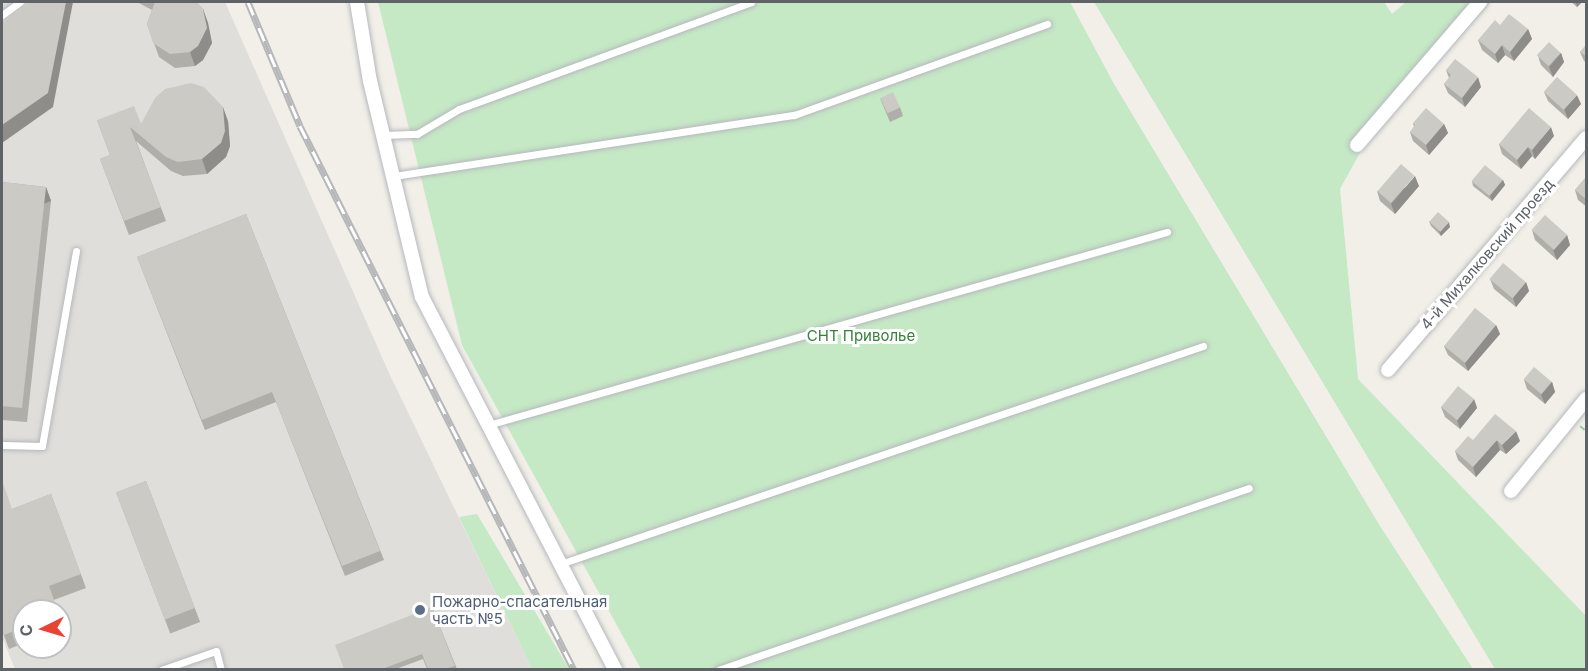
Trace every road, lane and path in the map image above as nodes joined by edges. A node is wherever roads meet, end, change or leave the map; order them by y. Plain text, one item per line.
1 (20, 2) edge
2 (357, 2) edge
3 (752, 2) edge
4 (1480, 2) edge
5 (2, 15) edge
6 (1047, 24) dead end
7 (384, 135) junction
8 (1587, 138) edge
9 (1357, 145) dead end
10 (394, 176) junction
11 (1167, 232) dead end
12 (76, 251) dead end
13 (1203, 346) dead end
14 (1388, 370) dead end
15 (1587, 399) edge
16 (489, 425) junction
17 (2, 445) edge
18 (1249, 488) dead end
19 (1511, 491) dead end
20 (560, 564) junction
21 (161, 669) edge
22 (221, 669) edge
23 (615, 669) edge
24 (718, 669) edge

1 - 5 lane
2 - 7 street
3 - 7 lane
4 - 9 street
6 - 10 lane
7 - 10 street
8 - 14 street, 4-й Михалковский проезд
10 - 16 street
11 - 16 lane
12 - 17 lane
13 - 20 lane
15 - 19 street
16 - 20 street
18 - 24 lane
20 - 23 street
21 - 22 lane

